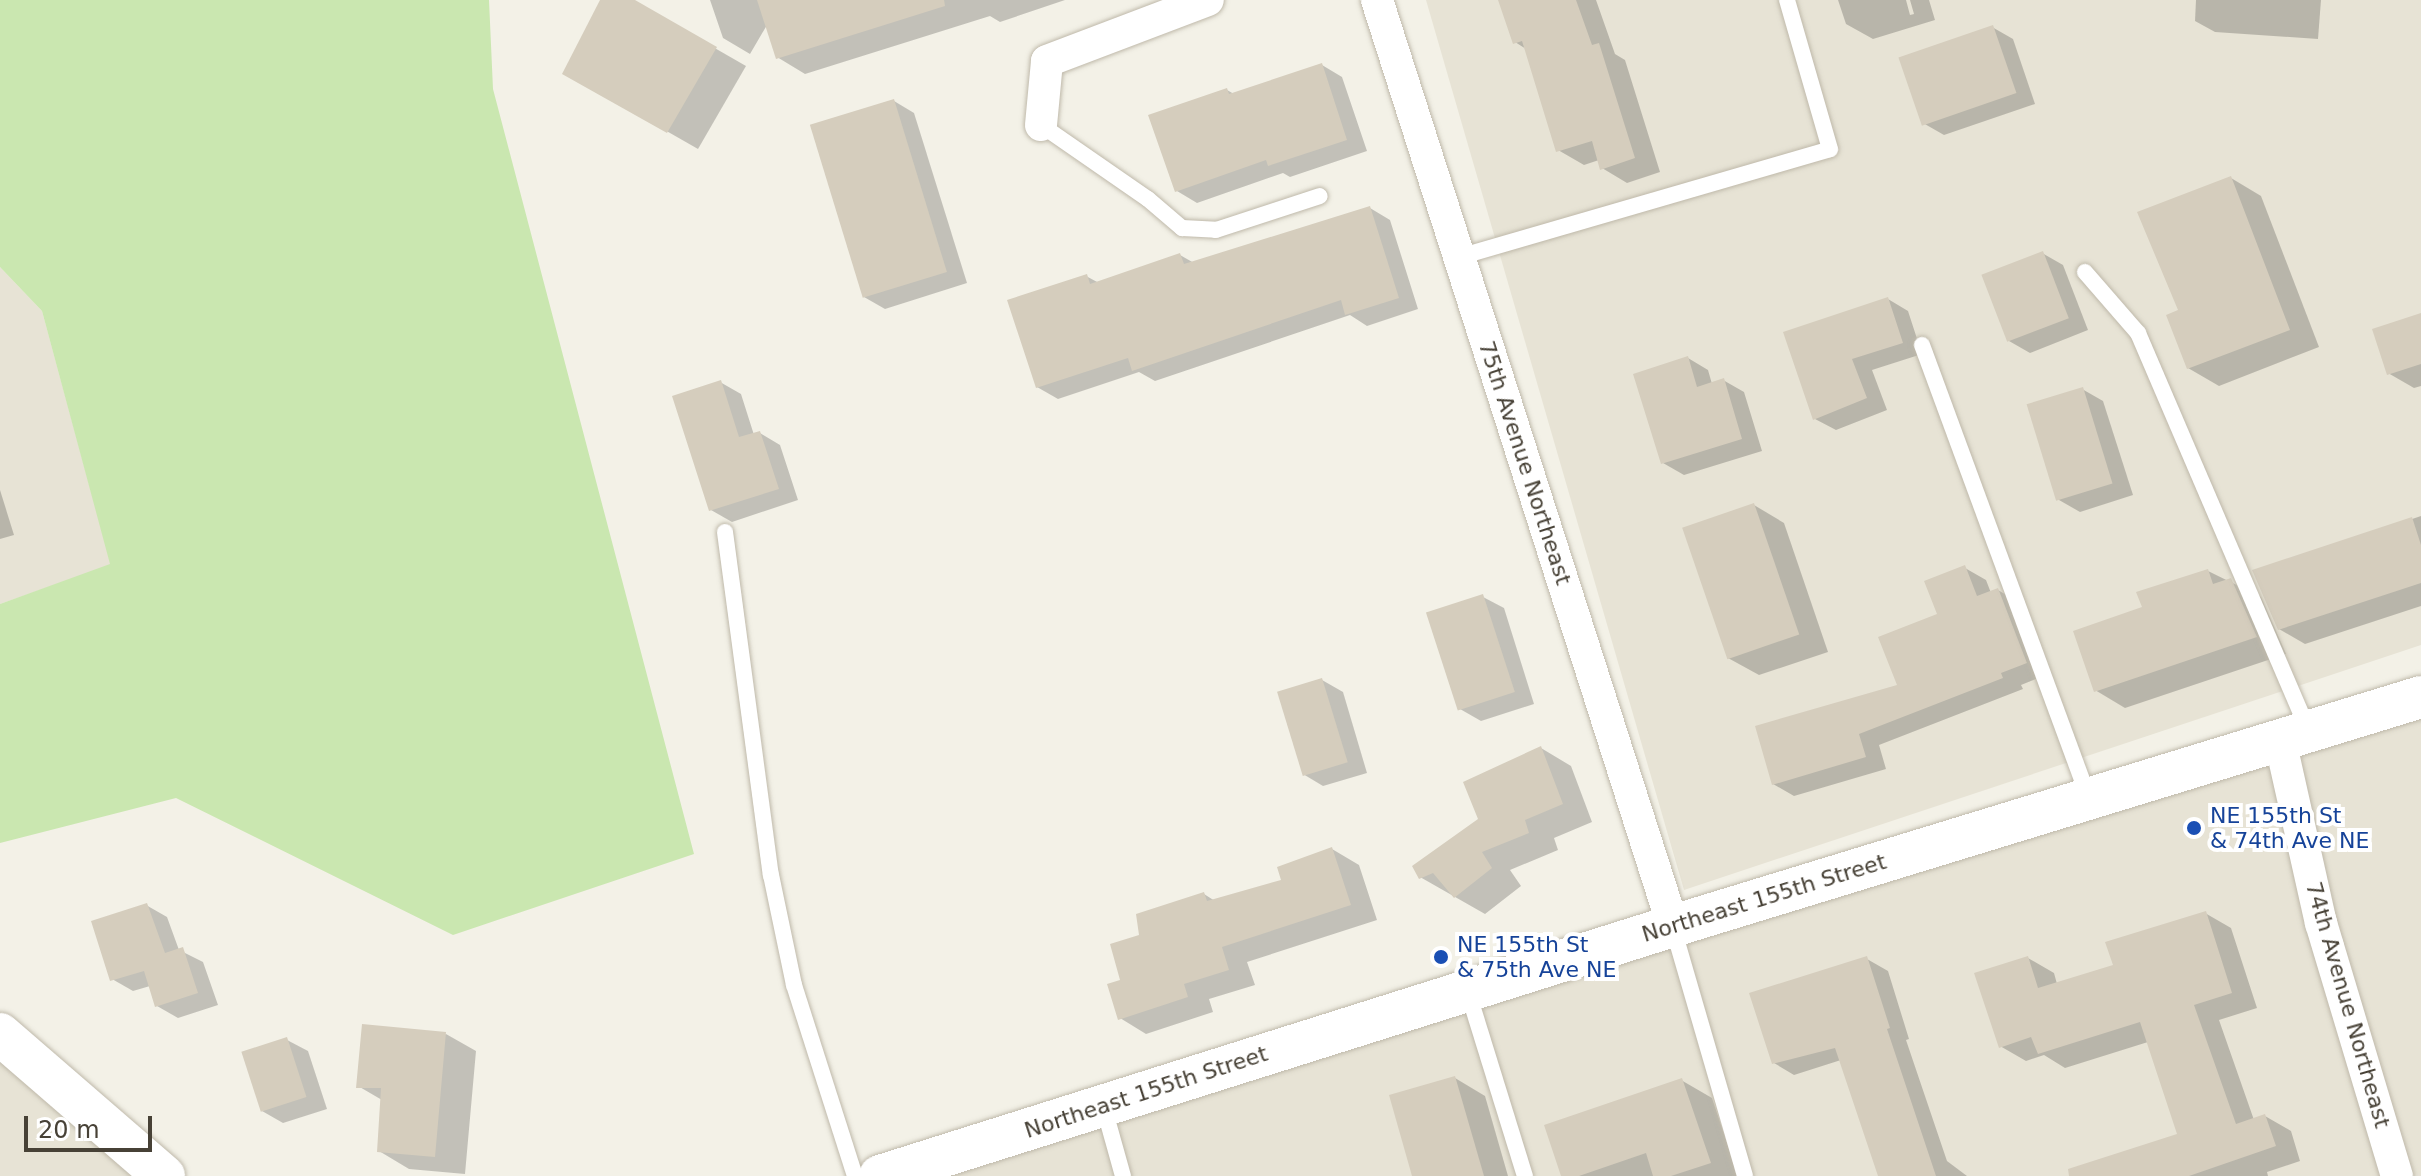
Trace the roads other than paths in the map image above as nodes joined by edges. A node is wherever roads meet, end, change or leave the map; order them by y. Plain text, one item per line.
1 (1208, 0) edge
2 (1377, 0) edge
3 (1787, 0) edge
4 (1041, 125) joint
5 (1320, 196) dead end
6 (1459, 257) junction
7 (2085, 272) dead end
8 (1922, 345) dead end
9 (725, 532) dead end
10 (2421, 697) edge
11 (2294, 735) junction
12 (2089, 799) junction
13 (1673, 926) junction
14 (1468, 991) junction
15 (0, 1034) edge
16 (1104, 1106) junction
17 (164, 1176) edge
18 (855, 1176) edge
19 (880, 1176) edge
20 (1123, 1176) edge
21 (1525, 1176) edge
22 (1745, 1176) edge
23 (2397, 1176) edge

1 - 4 street
2 - 6 street, 75th Avenue Northeast
3 - 6 lane
4 - 5 lane
6 - 13 street, 75th Avenue Northeast
7 - 11 lane
8 - 12 lane
9 - 18 lane
10 - 11 street, Northeast 155th Street
11 - 12 street, Northeast 155th Street
11 - 23 street, 74th Avenue Northeast
12 - 13 street, Northeast 155th Street
13 - 14 street, Northeast 155th Street
13 - 22 lane
14 - 16 street, Northeast 155th Street
14 - 21 lane
15 - 17 street
16 - 19 street, Northeast 155th Street
16 - 20 lane

